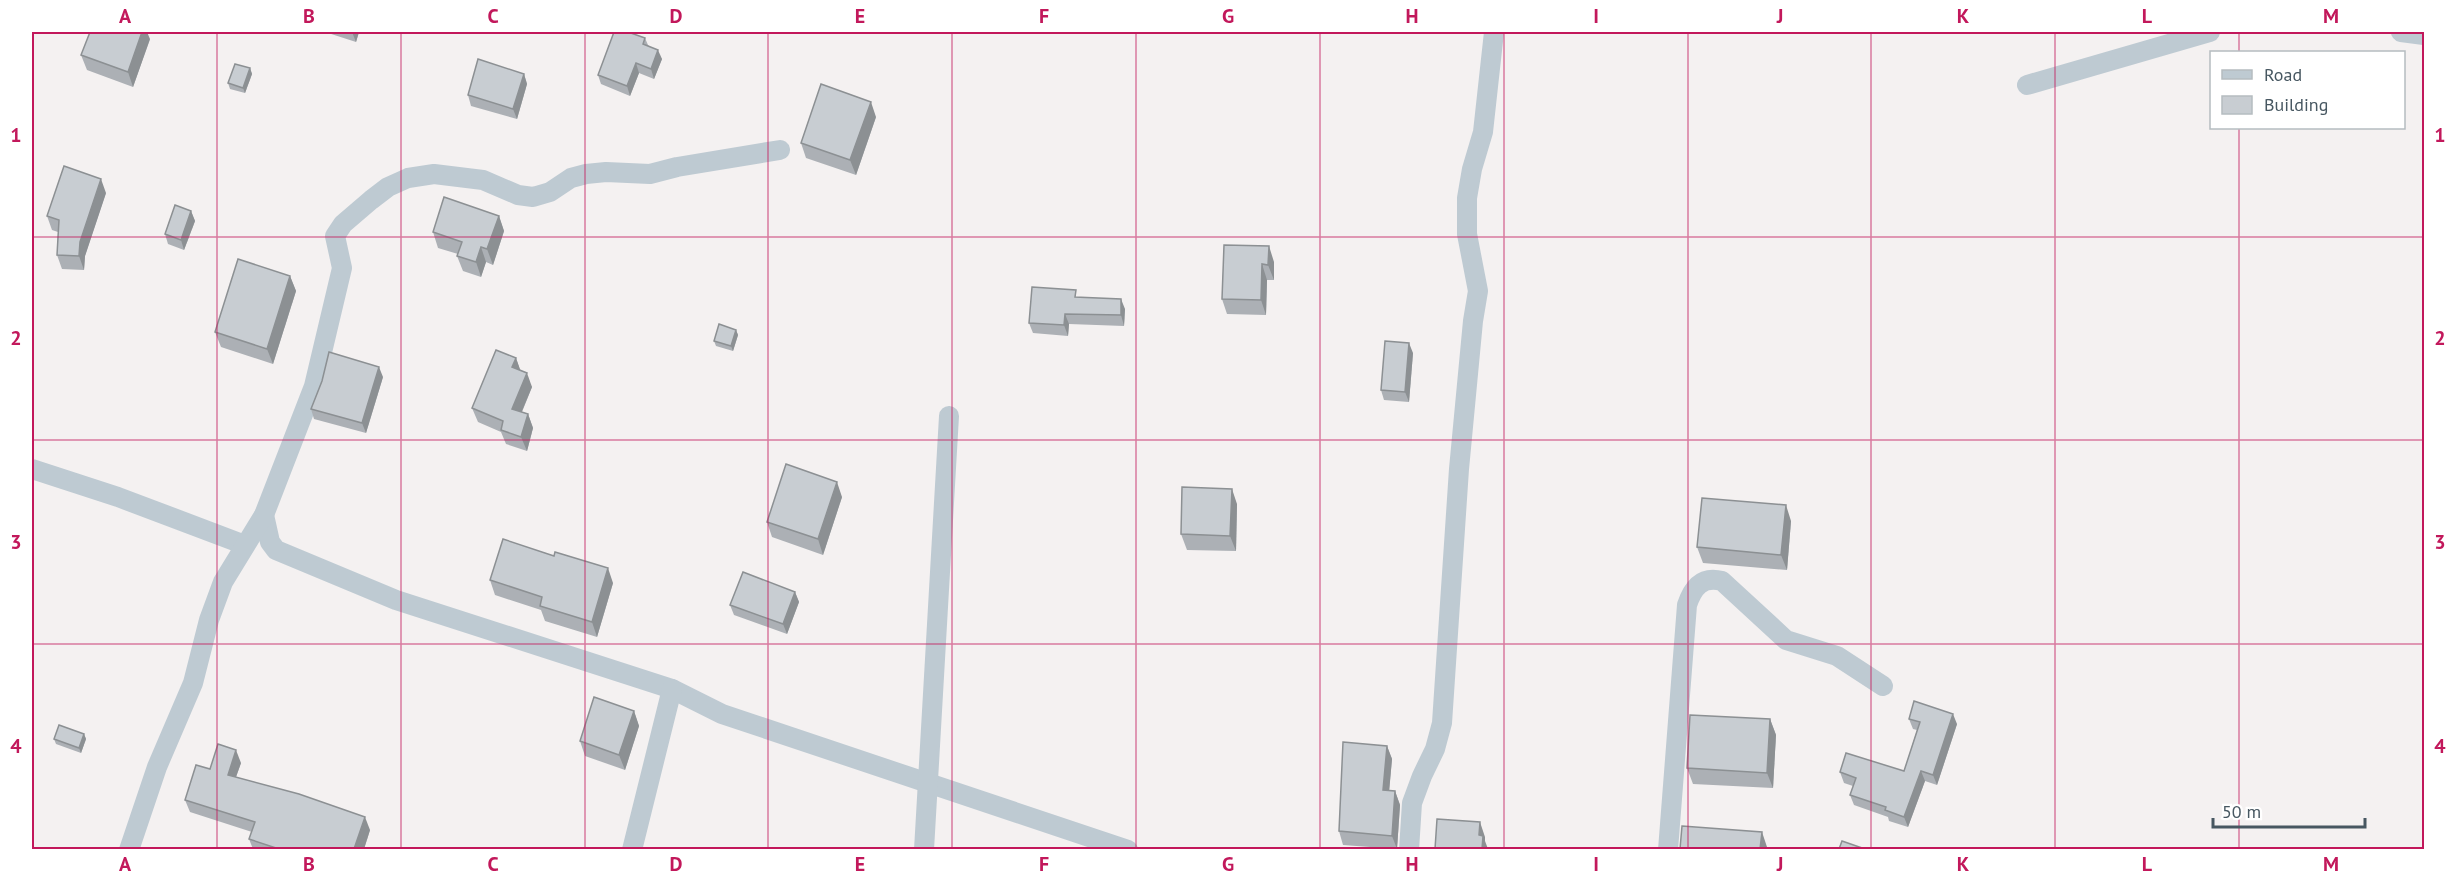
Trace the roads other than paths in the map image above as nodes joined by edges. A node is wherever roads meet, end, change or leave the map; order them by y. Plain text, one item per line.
1 (1494, 32) edge
2 (2210, 32) edge
3 (2401, 32) edge
4 (2424, 35) edge
5 (2026, 85) dead end
6 (780, 150) dead end
7 (949, 416) dead end
8 (32, 469) edge
9 (264, 515) junction
10 (245, 544) junction
11 (1883, 686) dead end
12 (672, 689) junction
13 (929, 784) junction
14 (129, 849) edge
15 (633, 849) edge
16 (924, 849) edge
17 (1128, 849) edge
18 (1409, 849) edge
19 (1668, 849) edge

1 - 18 street
2 - 5 street
3 - 4 street
6 - 9 street
7 - 13 street
8 - 10 street
9 - 10 street
9 - 12 street
10 - 14 street
11 - 19 street
12 - 13 street
12 - 15 street
13 - 16 street
13 - 17 street

